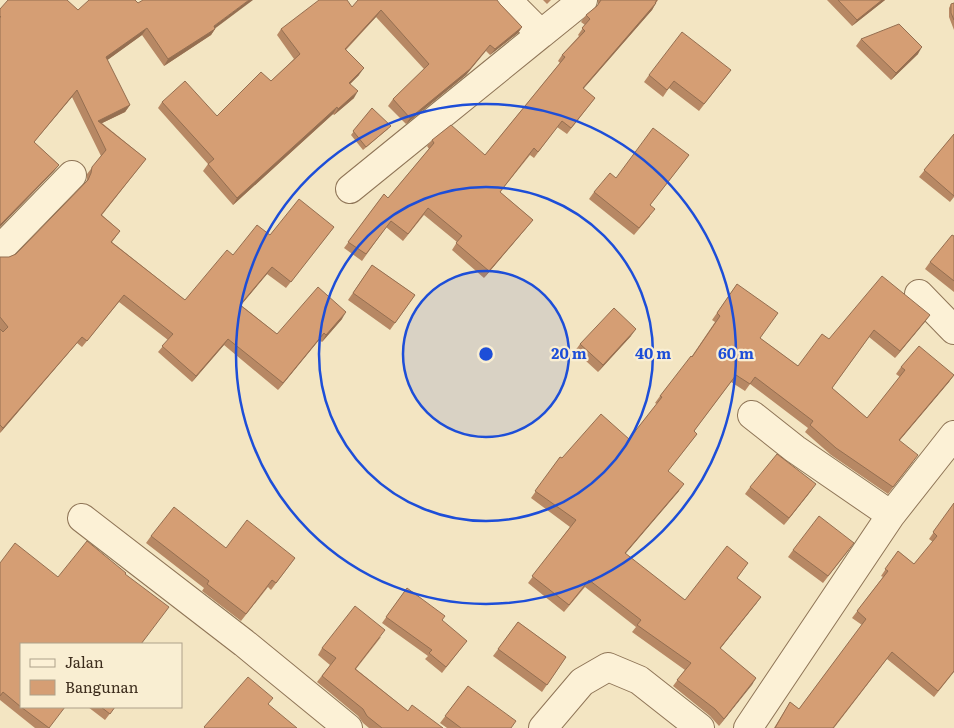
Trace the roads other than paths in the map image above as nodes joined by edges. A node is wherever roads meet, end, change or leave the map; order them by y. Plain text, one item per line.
1 (507, 0) edge
2 (583, 0) edge
3 (541, 34) junction
4 (72, 175) dead end
5 (350, 189) dead end
6 (0, 249) edge
7 (919, 294) dead end
8 (954, 330) edge
9 (752, 415) dead end
10 (950, 450) edge
11 (891, 515) junction
12 (82, 518) dead end
13 (348, 728) edge
14 (543, 728) edge
15 (700, 728) edge
16 (748, 728) edge

1 - 3 street
2 - 3 street
3 - 5 street
4 - 6 street
7 - 8 street
9 - 11 street
10 - 11 street
11 - 16 street
12 - 13 street
14 - 15 street

